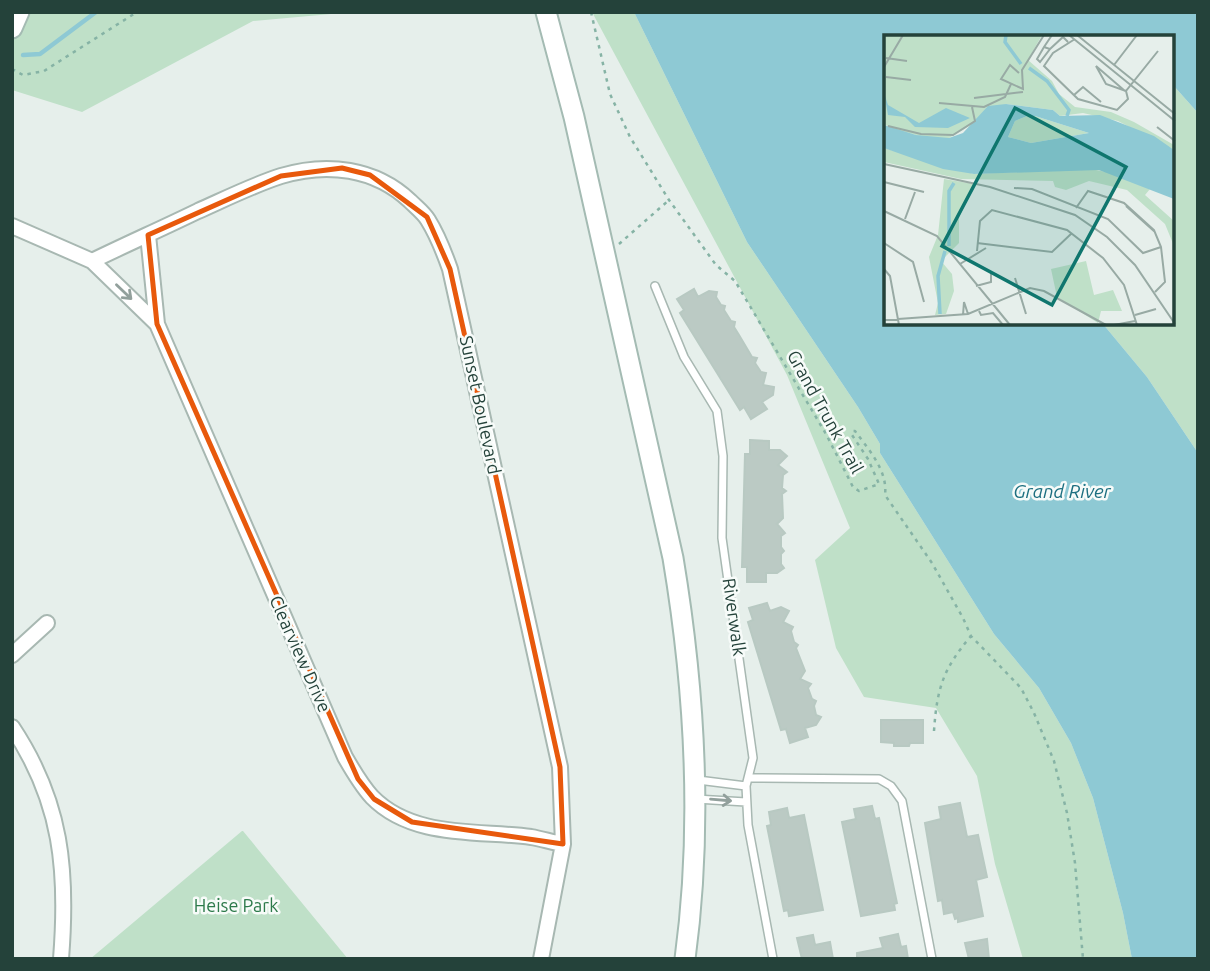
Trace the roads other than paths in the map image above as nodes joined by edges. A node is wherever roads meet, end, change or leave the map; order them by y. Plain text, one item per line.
1 (19, 12) edge
2 (546, 12) edge
3 (12, 28) edge
4 (12, 226) edge
5 (148, 235) junction
6 (92, 261) junction
7 (655, 286) dead end
8 (157, 324) junction
9 (47, 622) dead end
10 (12, 655) edge
11 (12, 727) edge
12 (747, 782) junction
13 (695, 789) junction
14 (746, 802) junction
15 (563, 844) junction
16 (61, 959) edge
17 (541, 959) edge
18 (685, 959) edge
19 (774, 959) edge
20 (932, 959) edge

1 - 3 main road
2 - 13 main road
4 - 6 street, Clearview Drive
5 - 6 street, Sunset Boulevard
5 - 8 street, Clearview Drive
5 - 15 street, Sunset Boulevard
6 -> 8 street, Clearview Drive
7 - 12 lane, Riverwalk
8 - 15 street, Clearview Drive
9 - 10 street
11 - 16 street
12 - 13 lane
12 - 14 lane, Riverwalk
12 - 20 lane
13 -> 14 lane
13 - 18 main road
14 - 19 lane, Riverwalk
15 - 17 street, Sunset Boulevard

